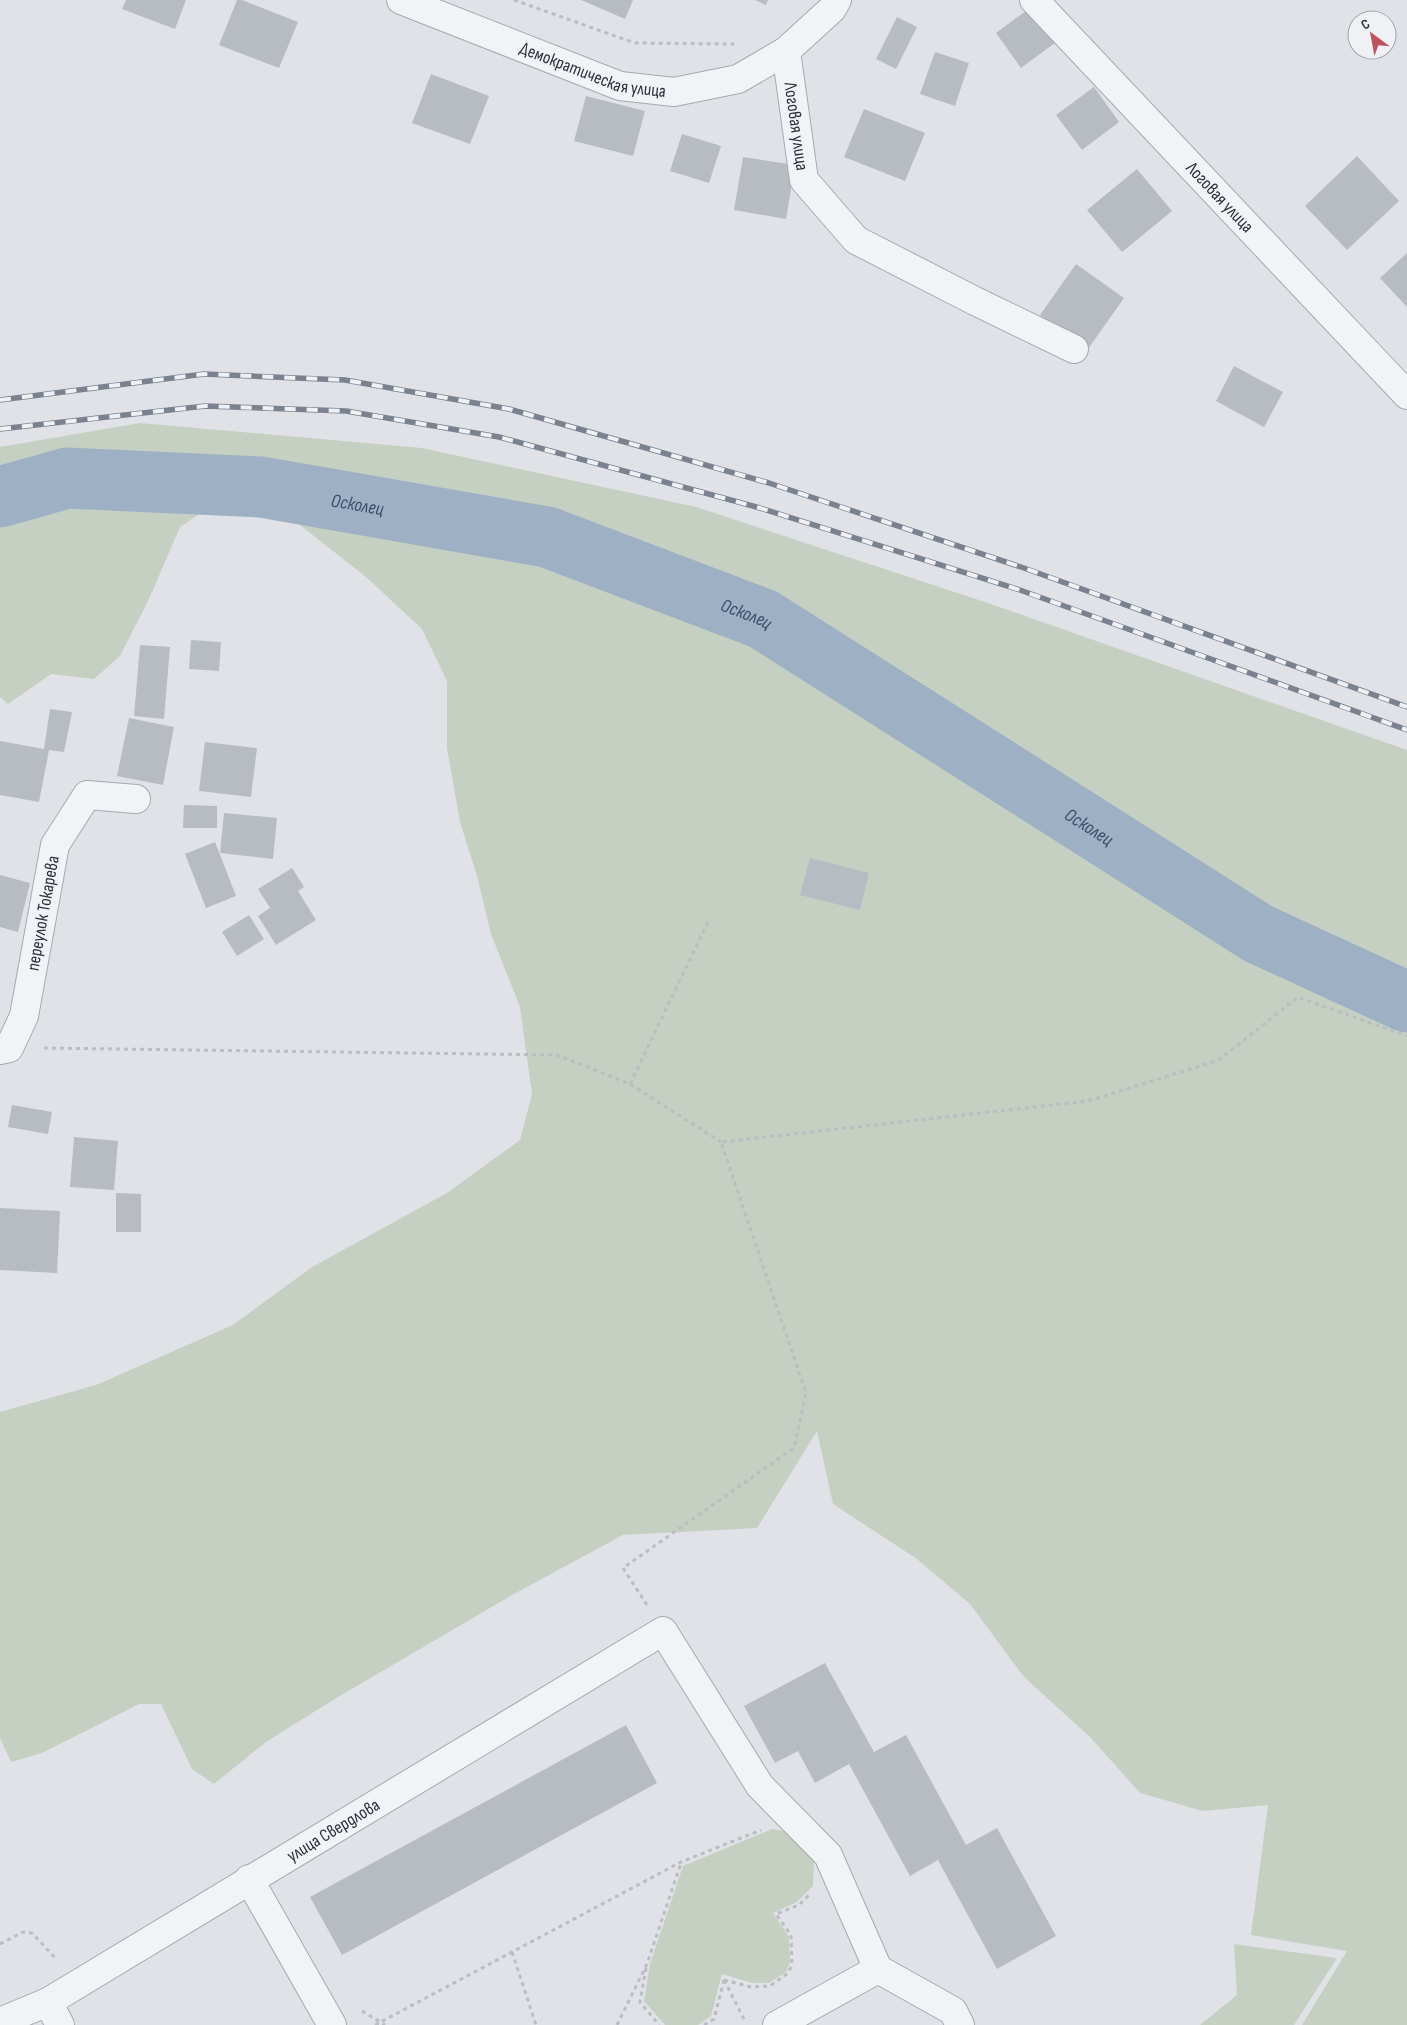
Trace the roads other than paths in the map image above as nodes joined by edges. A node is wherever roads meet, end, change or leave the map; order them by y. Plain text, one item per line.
1 (401, 0) edge
2 (837, 0) edge
3 (1034, 0) edge
4 (786, 51) junction
5 (1074, 349) dead end
6 (1407, 394) edge
7 (136, 799) dead end
8 (4, 1049) edge
9 (249, 1879) junction
10 (878, 1969) junction
11 (54, 2014) edge
12 (0, 2022) edge
13 (332, 2025) edge
14 (777, 2025) edge
15 (960, 2025) edge

1 - 4 street, Демократическая улица
2 - 4 street, Демократическая улица
3 - 6 street, Логовая улица
4 - 5 street, Логовая улица
7 - 8 street, переулок Токарева
9 - 10 street, улица Свердлова
9 - 11 street, улица Свердлова
9 - 13 street
10 - 14 street
10 - 15 street
11 - 12 street, улица Свердлова

